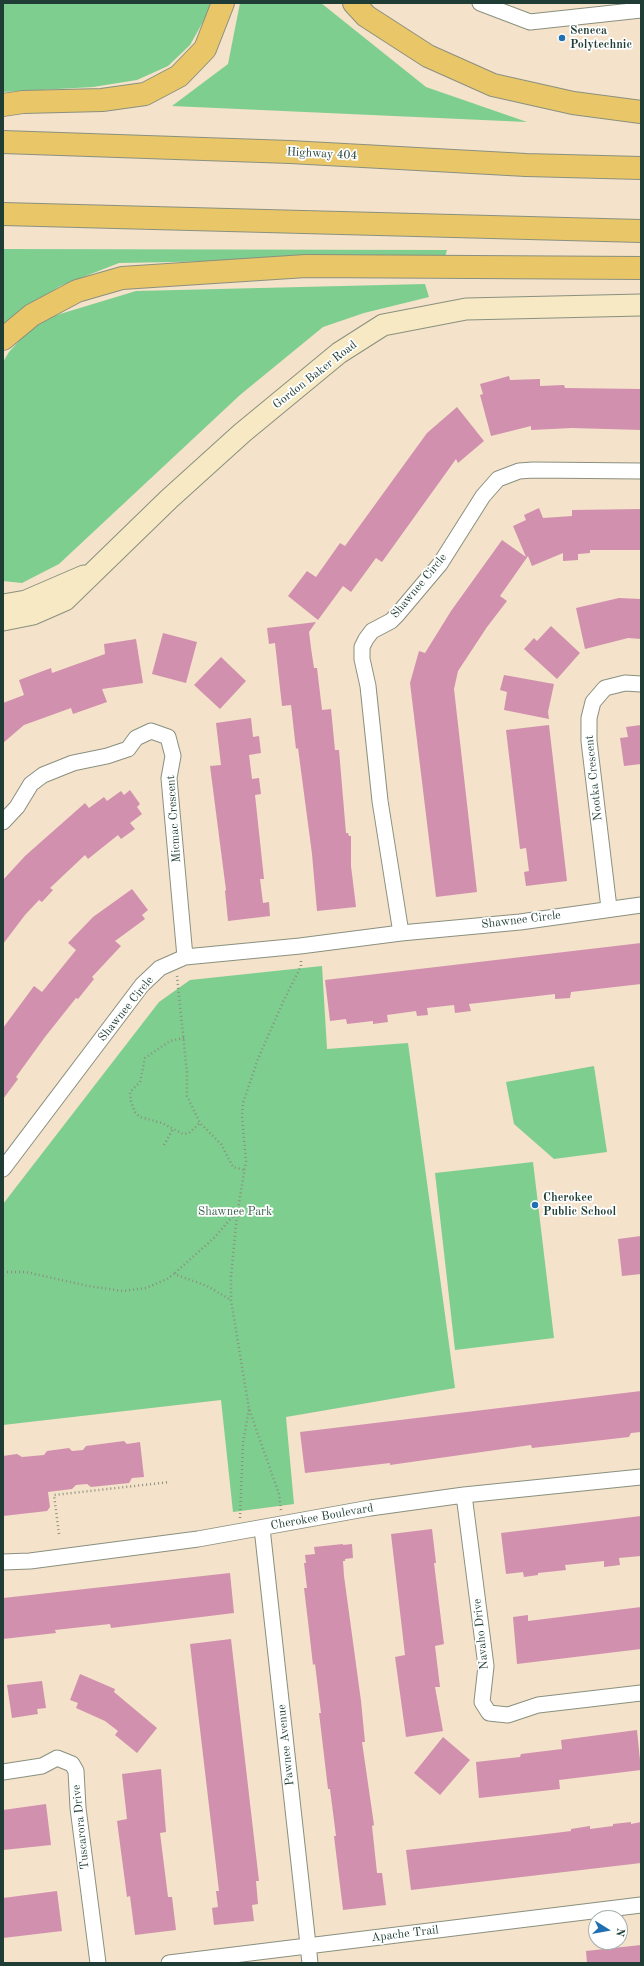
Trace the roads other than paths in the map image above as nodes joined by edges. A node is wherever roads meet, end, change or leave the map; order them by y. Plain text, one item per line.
1 (223, 3) edge
2 (354, 3) edge
3 (480, 3) edge
4 (641, 10) edge
5 (3, 105) edge
6 (641, 112) edge
7 (3, 142) edge
8 (641, 168) edge
9 (3, 214) edge
10 (641, 231) edge
11 (641, 268) edge
12 (641, 305) edge
13 (3, 339) edge
14 (641, 470) edge
15 (94, 572) junction
16 (64, 584) junction
17 (3, 595) edge
18 (3, 605) edge
19 (3, 620) edge
20 (641, 684) edge
21 (3, 822) edge
22 (641, 905) edge
23 (609, 908) junction
24 (401, 933) junction
25 (186, 957) junction
26 (3, 1169) edge
27 (641, 1477) edge
28 (464, 1495) junction
29 (262, 1528) junction
30 (3, 1562) edge
31 (641, 1693) edge
32 (3, 1772) edge
33 (641, 1905) edge
34 (309, 1946) junction
35 (98, 1963) edge
36 (169, 1963) edge
37 (310, 1963) edge

1 - 5 highway
2 - 6 highway
3 - 4 street
7 - 8 highway, Highway 404
9 - 10 highway
11 - 13 highway
12 - 15 street, Gordon Baker Road
14 - 24 street, Shawnee Circle
15 - 16 street, Gordon Baker Road
15 - 19 street, Gordon Baker Road
16 - 17 street
16 - 18 street, Gordon Baker Road
20 - 23 street, Nootka Crescent
21 - 25 street, Micmac Crescent
22 - 23 street, Shawnee Circle
23 - 24 street, Shawnee Circle
24 - 25 street, Shawnee Circle
25 - 26 street, Shawnee Circle
27 - 28 street, Cherokee Boulevard
28 - 29 street, Cherokee Boulevard
28 - 31 street, Navaho Drive
29 - 30 street, Cherokee Boulevard
29 - 34 street, Pawnee Avenue
32 - 35 street, Tuscarora Drive
33 - 34 street, Apache Trail
34 - 36 street, Apache Trail
34 - 37 street, Pawnee Avenue

